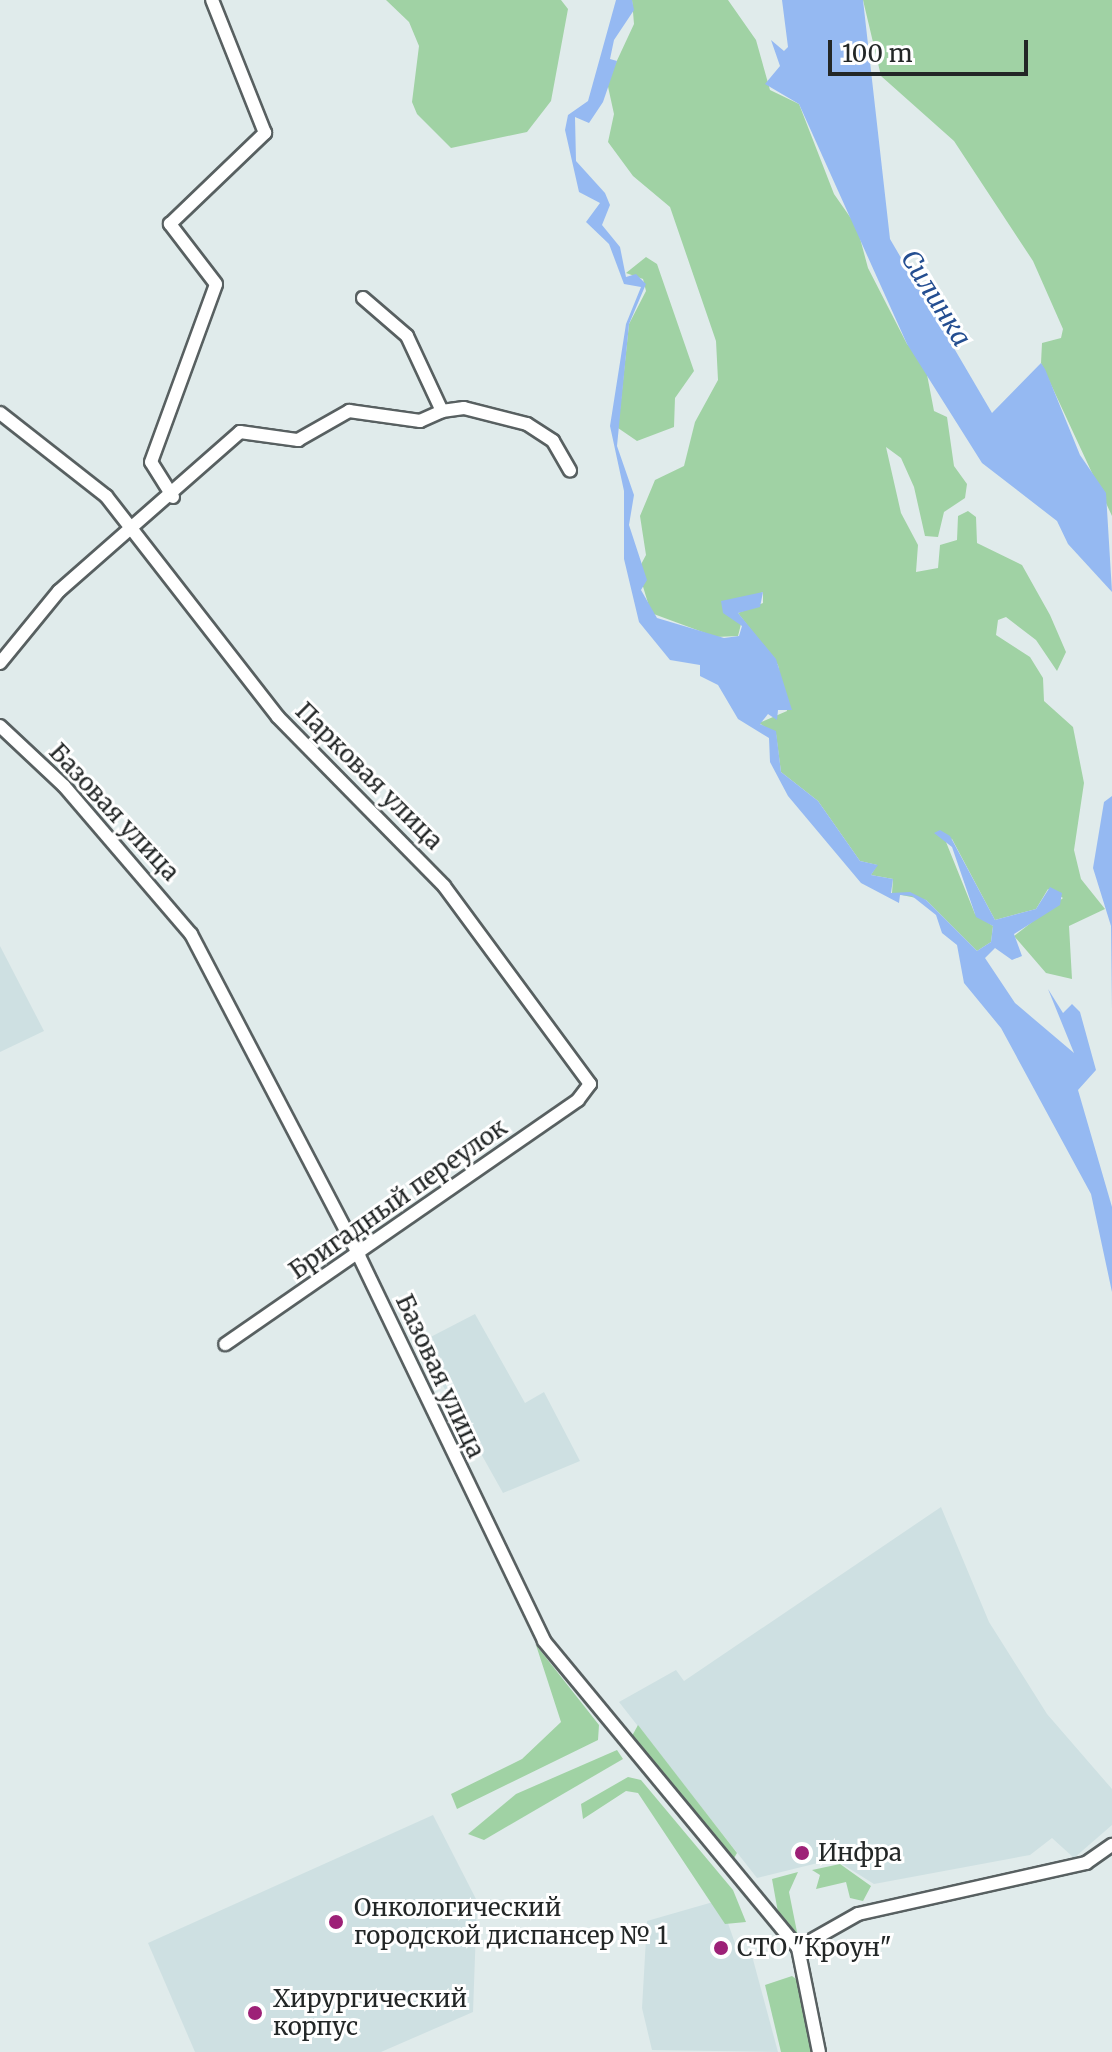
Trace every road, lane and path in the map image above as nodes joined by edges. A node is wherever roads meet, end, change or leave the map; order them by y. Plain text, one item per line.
1 (212, 0) edge
2 (363, 298) dead end
3 (442, 411) junction
4 (0, 413) edge
5 (570, 471) dead end
6 (173, 497) junction
7 (128, 529) junction
8 (0, 663) edge
9 (0, 726) edge
10 (590, 1084) joint
11 (359, 1256) junction
12 (225, 1344) dead end
13 (1112, 1845) edge
14 (798, 1948) junction
15 (819, 2052) edge

1 - 6 street
2 - 3 street
3 - 5 street
3 - 6 street
4 - 7 street, Парковая улица
6 - 7 street
7 - 8 street
7 - 10 street, Парковая улица
9 - 11 street, Базовая улица
10 - 11 street, Бригадный переулок
11 - 12 street, Бригадный переулок
11 - 14 street, Базовая улица
13 - 14 street
14 - 15 street, Базовая улица

